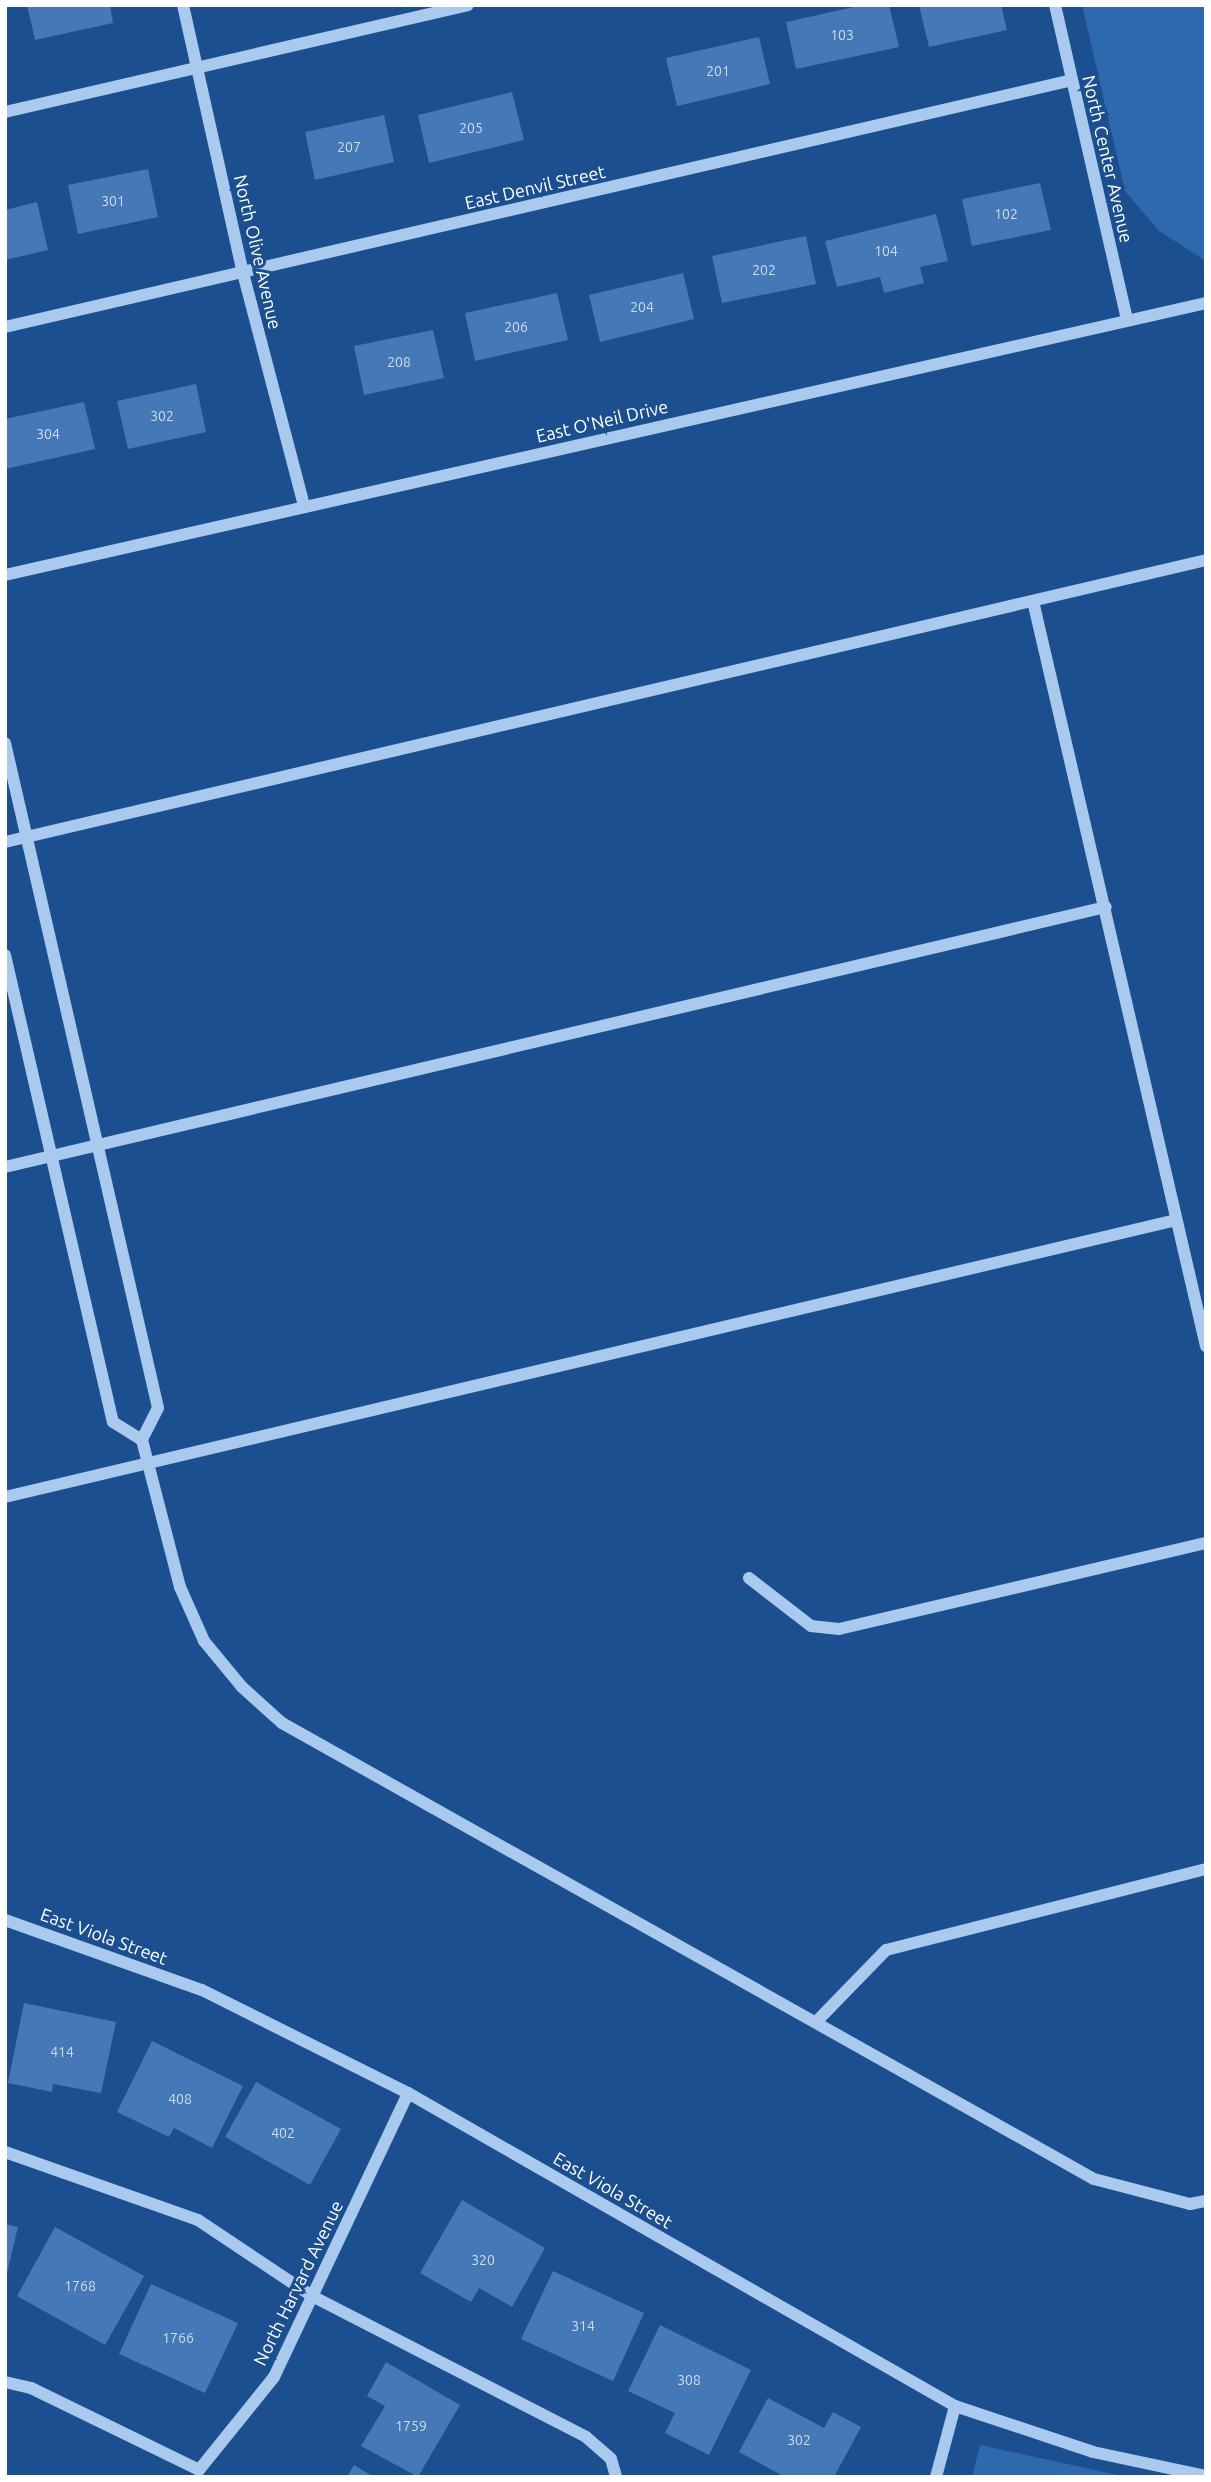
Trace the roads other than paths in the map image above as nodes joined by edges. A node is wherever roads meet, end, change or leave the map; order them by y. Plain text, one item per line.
1 (183, 5) edge
2 (468, 5) edge
3 (1055, 5) edge
4 (198, 70) junction
5 (1072, 80) junction
6 (5, 112) edge
7 (243, 273) junction
8 (1206, 303) edge
9 (1127, 320) junction
10 (5, 327) edge
11 (304, 506) junction
12 (1206, 560) edge
13 (5, 575) edge
14 (1033, 601) junction
15 (5, 743) edge
16 (26, 838) junction
17 (5, 842) edge
18 (1106, 907) junction
19 (5, 955) edge
20 (97, 1146) junction
21 (51, 1157) junction
22 (5, 1167) edge
23 (1176, 1220) junction
24 (1206, 1346) edge
25 (142, 1440) junction
26 (148, 1466) junction
27 (5, 1497) edge
28 (1206, 1543) edge
29 (749, 1578) dead end
30 (1206, 1870) edge
31 (5, 1920) edge
32 (817, 2021) junction
33 (408, 2093) junction
34 (5, 2152) edge
35 (1206, 2201) edge
36 (312, 2296) junction
37 (5, 2382) edge
38 (956, 2406) junction
39 (1206, 2476) edge
40 (616, 2477) edge
41 (936, 2477) edge

1 - 4 street, North Olive Avenue
2 - 4 street
3 - 5 street, North Center Avenue
4 - 6 street
4 - 7 street, North Olive Avenue
5 - 7 street, East Denvil Street
5 - 9 street, North Center Avenue
7 - 10 street, East Denvil Street
7 - 11 street, North Olive Avenue
8 - 9 street, East O'Neil Drive
9 - 11 street, East O'Neil Drive
11 - 13 street, East O'Neil Drive
12 - 14 street
14 - 16 street
14 - 18 street
15 - 16 street
16 - 17 street
16 - 20 street
18 - 20 street
18 - 23 street
19 - 21 street
20 - 21 street
20 - 25 street
21 - 22 street
21 - 25 street
23 - 24 street
23 - 26 street
25 - 26 street
26 - 27 street
26 - 32 street
28 - 29 street
30 - 32 street
31 - 33 street, East Viola Street
32 - 35 street
33 - 36 street, North Harvard Avenue
33 - 38 street, East Viola Street
34 - 36 street
36 - 37 street, North Harvard Avenue
36 - 40 street
38 - 39 street, East Viola Street
38 - 41 street

